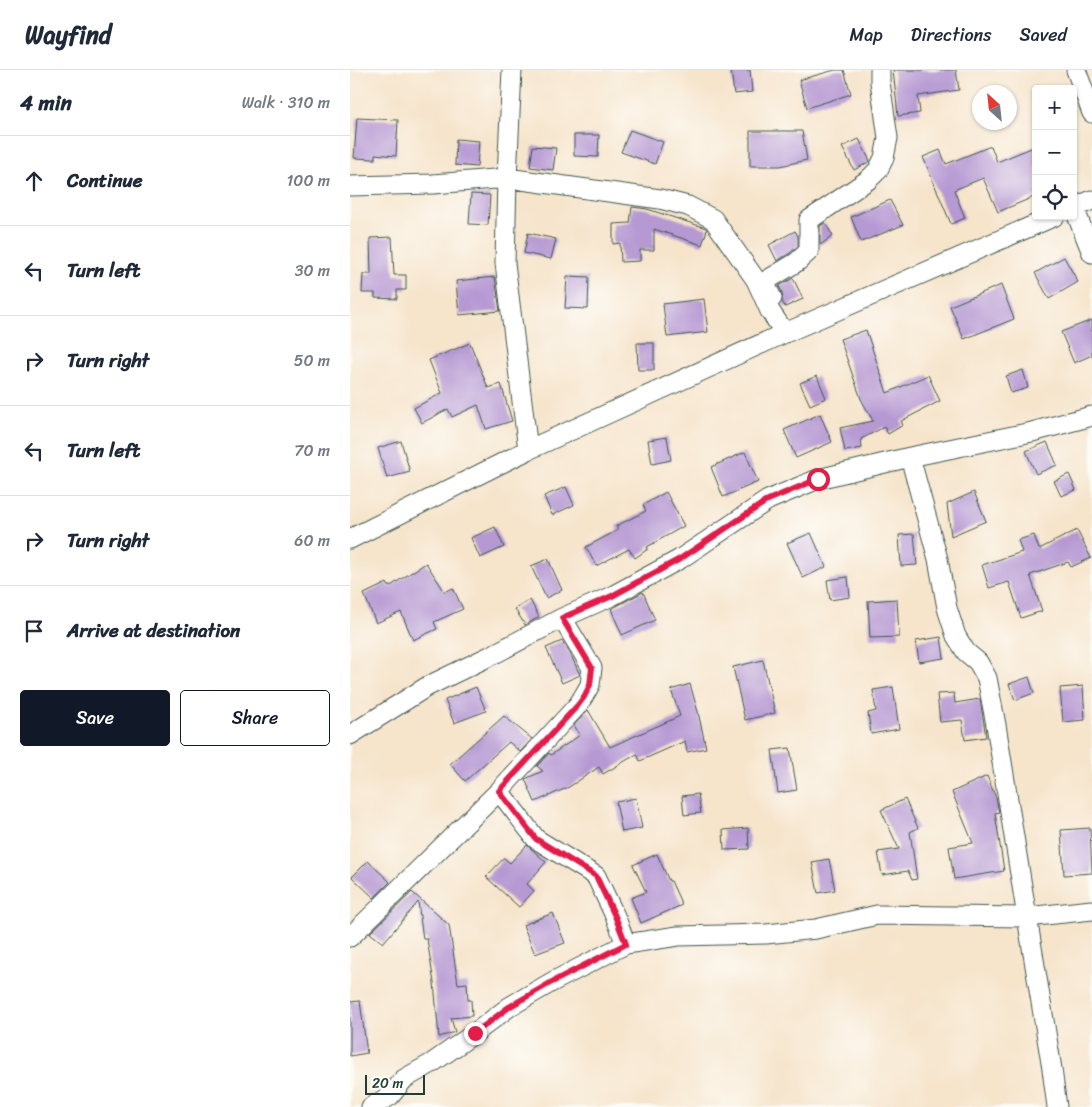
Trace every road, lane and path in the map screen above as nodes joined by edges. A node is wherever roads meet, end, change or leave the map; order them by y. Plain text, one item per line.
1 (512, 70) edge
2 (880, 70) edge
3 (1076, 70) edge
4 (1092, 113) edge
5 (507, 178) junction
6 (350, 186) edge
7 (1092, 200) edge
8 (1077, 207) edge
9 (1077, 216) edge
10 (1046, 220) edge
11 (1092, 253) edge
12 (770, 311) junction
13 (785, 333) junction
14 (1092, 416) edge
15 (528, 450) junction
16 (910, 457) junction
17 (350, 539) edge
18 (562, 618) junction
19 (350, 735) edge
20 (499, 791) junction
21 (1092, 910) edge
22 (1027, 917) junction
23 (350, 937) edge
24 (626, 944) junction
25 (372, 1107) edge
26 (1057, 1107) edge

1 - 5 street
2 - 12 street
3 - 4 street
5 - 6 street
5 - 12 street
5 - 15 street
7 - 8 street
9 - 11 street
10 - 13 street
12 - 13 street
13 - 15 street
14 - 16 street
15 - 17 street
16 - 18 street
16 - 22 street
18 - 19 street
18 - 20 street
20 - 23 street
20 - 24 street
21 - 22 street
22 - 24 street
22 - 26 street
24 - 25 street

